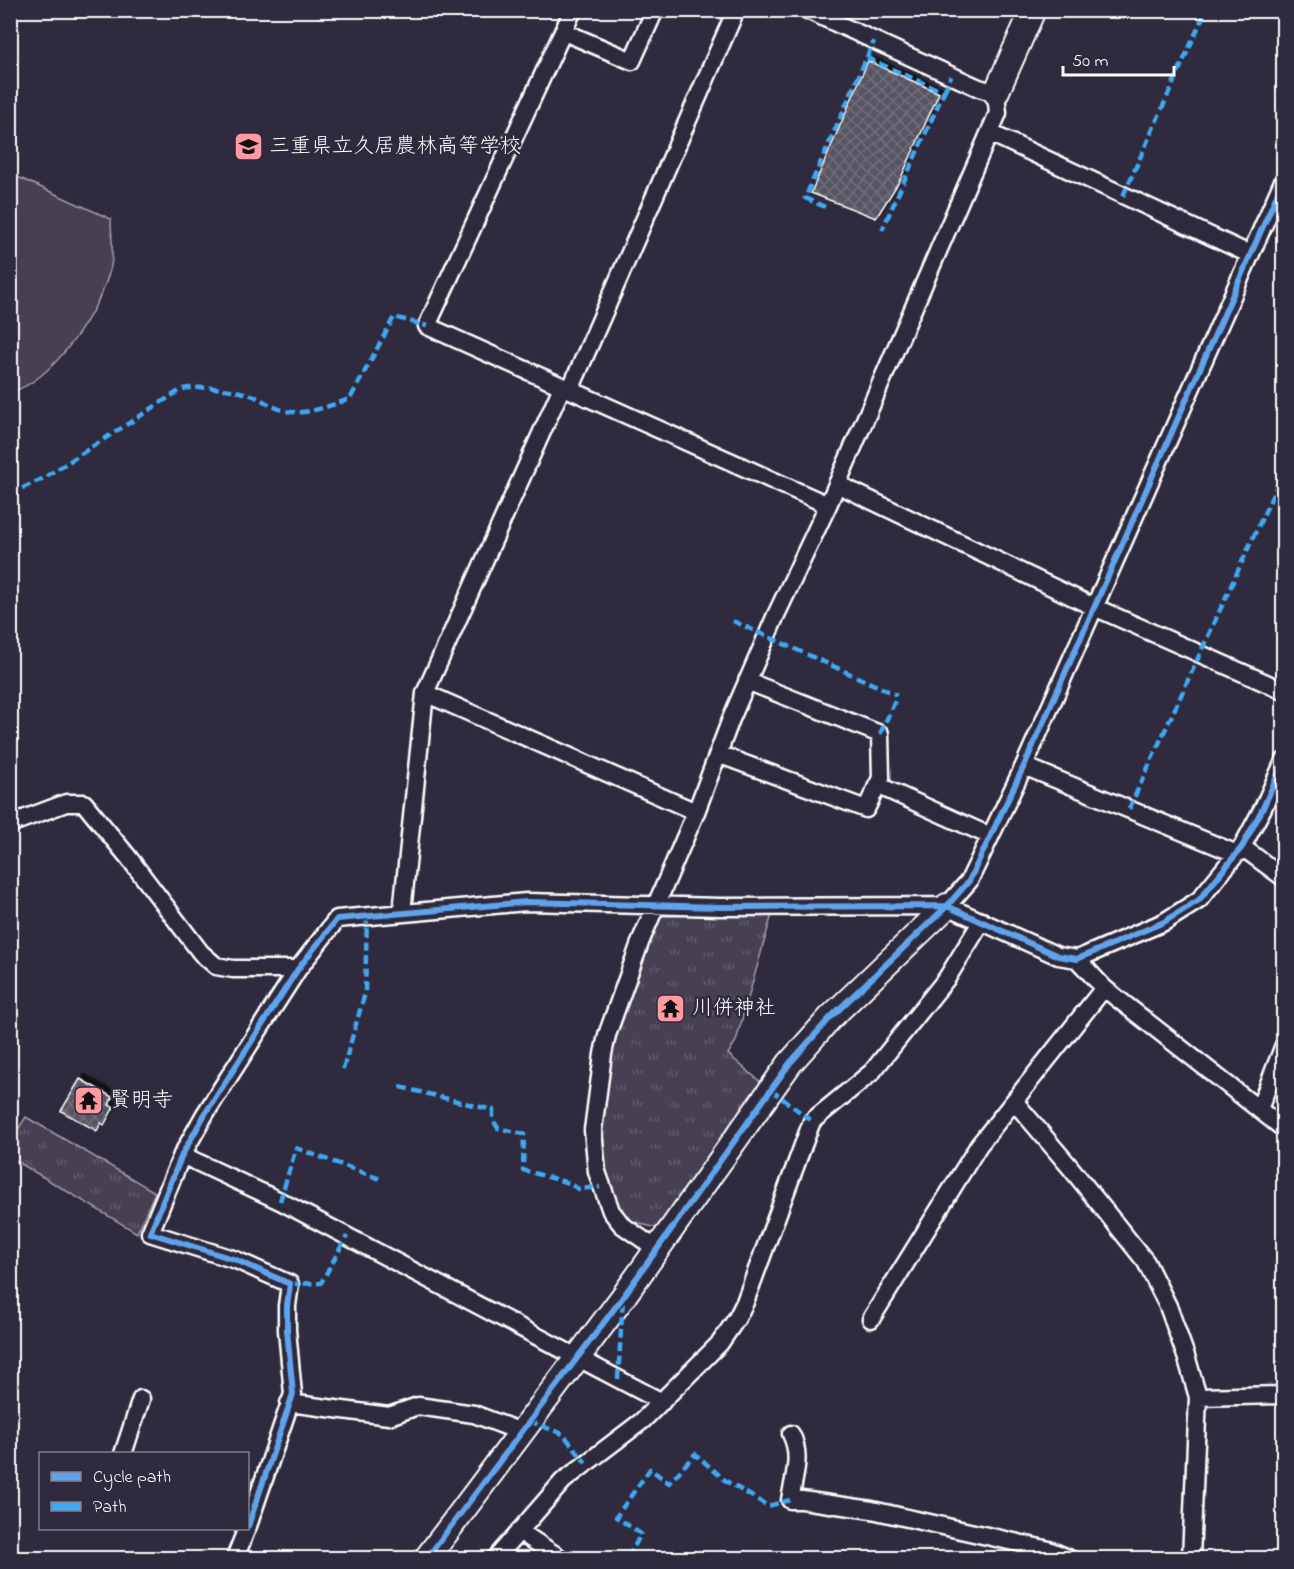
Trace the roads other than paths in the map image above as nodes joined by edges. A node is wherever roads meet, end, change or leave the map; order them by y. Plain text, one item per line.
1 (573, 10) edge
2 (655, 10) edge
3 (736, 10) edge
4 (807, 10) edge
5 (1033, 10) edge
6 (564, 32) junction
7 (996, 93) junction
8 (990, 133) junction
9 (1284, 179) edge
10 (1249, 254) junction
11 (566, 389) junction
12 (837, 484) junction
13 (828, 505) junction
14 (1094, 607) junction
15 (747, 681) junction
16 (1284, 691) edge
17 (425, 693) junction
18 (718, 754) junction
19 (1284, 761) edge
20 (1024, 766) junction
21 (877, 785) junction
22 (696, 812) junction
23 (10, 824) edge
24 (990, 836) junction
25 (1240, 851) junction
26 (1284, 878) edge
27 (655, 905) junction
28 (947, 906) junction
29 (402, 912) junction
30 (982, 921) junction
31 (1077, 959) junction
32 (298, 969) junction
33 (1104, 988) junction
34 (1284, 1045) edge
35 (1014, 1101) junction
36 (1258, 1109) junction
37 (1284, 1129) edge
38 (182, 1155) junction
39 (658, 1250) junction
40 (871, 1319) dead end
41 (579, 1357) junction
42 (1284, 1395) edge
43 (1198, 1397) junction
44 (141, 1399) dead end
45 (662, 1402) junction
46 (289, 1403) junction
47 (521, 1432) junction
48 (791, 1434) dead end
49 (124, 1452) edge
50 (249, 1521) edge
51 (246, 1530) edge
52 (519, 1531) junction
53 (236, 1558) edge
54 (427, 1558) edge
55 (496, 1558) edge
56 (560, 1558) edge
57 (1068, 1558) edge
58 (1191, 1558) edge

1 - 6 street
2 - 6 street
3 - 11 street
4 - 7 street
5 - 7 street
6 - 11 street
7 - 8 street
8 - 10 street
8 - 12 street
9 - 10 street
10 - 14 street
11 - 13 street
11 - 17 street
12 - 13 street
12 - 14 street
13 - 15 street
14 - 16 street
14 - 20 street
15 - 18 street
15 - 21 street
17 - 22 street
17 - 29 street
18 - 21 street
18 - 22 street
19 - 25 street
20 - 24 street
20 - 25 street
21 - 24 street
22 - 27 street
23 - 32 street
24 - 28 street
25 - 26 street
25 - 31 street
27 - 28 street
27 - 29 street
27 - 39 street
28 - 30 street
28 - 39 street
29 - 32 street
30 - 31 street
30 - 45 street
31 - 33 street
32 - 38 street
33 - 35 street
33 - 36 street
34 - 36 street
35 - 40 street
35 - 43 street
36 - 37 street
38 - 41 street
38 - 46 street
39 - 41 street
41 - 45 street
41 - 47 street
42 - 43 street
43 - 58 street
44 - 49 street
45 - 52 street
46 - 47 street
46 - 50 street
47 - 54 street
48 - 57 street
51 - 53 street
52 - 55 street
52 - 56 street

